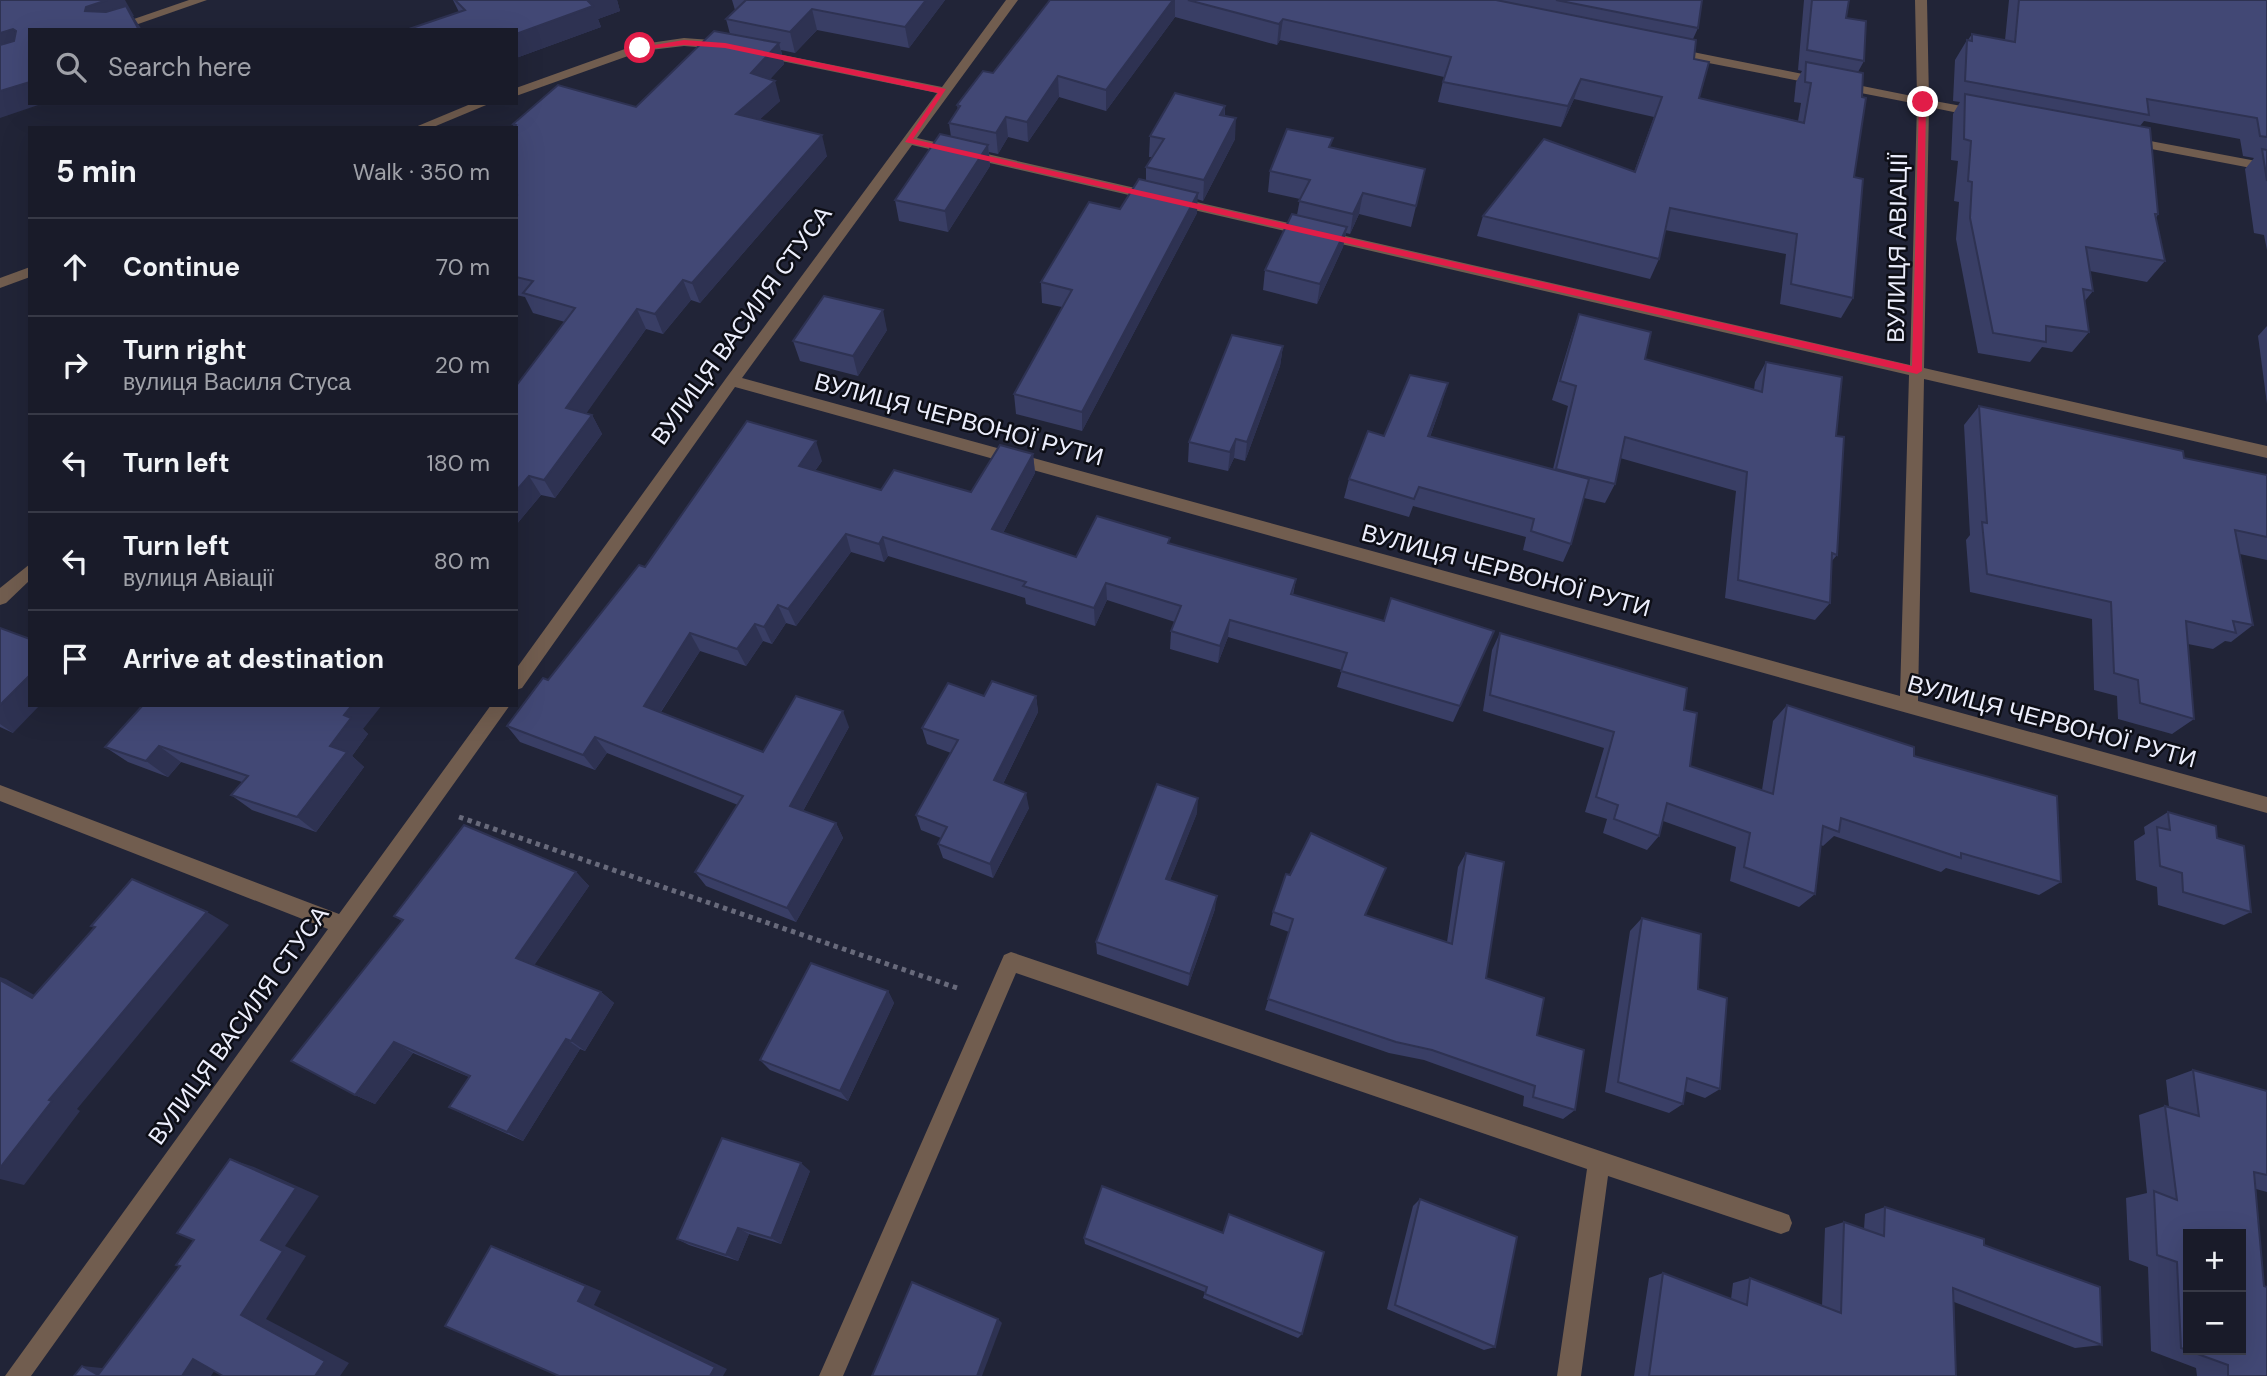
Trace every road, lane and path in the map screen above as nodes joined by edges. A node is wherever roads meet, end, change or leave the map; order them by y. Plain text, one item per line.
1 (201, 0) edge
2 (1012, 0) edge
3 (1921, 0) edge
4 (182, 3) edge
5 (113, 28) edge
6 (739, 48) edge
7 (1663, 50) edge
8 (753, 51) edge
9 (518, 91) edge
10 (943, 91) junction
11 (1923, 102) junction
12 (482, 105) edge
13 (1992, 115) edge
14 (424, 126) edge
15 (467, 126) edge
16 (2116, 139) edge
17 (908, 140) junction
18 (2267, 167) edge
19 (28, 273) edge
20 (0, 284) edge
21 (1917, 371) junction
22 (732, 381) junction
23 (2267, 452) edge
24 (28, 572) edge
25 (0, 598) edge
26 (518, 680) edge
27 (499, 707) edge
28 (1909, 708) junction
29 (0, 793) edge
30 (428, 807) junction
31 (2267, 807) edge
32 (342, 925) junction
33 (995, 1001) junction
34 (1599, 1161) junction
35 (1782, 1223) dead end
36 (17, 1376) edge
37 (831, 1376) edge
38 (1569, 1376) edge

1 - 4 street
2 - 10 street, ВУЛИЦЯ ВАСИЛЯ СТУСА
3 - 11 street, ВУЛИЦЯ АВІАЦІЇ
4 - 5 street
6 - 9 street
7 - 11 street
8 - 10 street
10 - 17 street, ВУЛИЦЯ ВАСИЛЯ СТУСА
11 - 13 street
11 - 21 street, ВУЛИЦЯ АВІАЦІЇ
12 - 14 street
12 - 15 street
16 - 18 street
17 - 21 street
17 - 22 street, ВУЛИЦЯ ВАСИЛЯ СТУСА
19 - 20 street
21 - 23 street
21 - 28 street, ВУЛИЦЯ АВІАЦІЇ
22 - 26 street, ВУЛИЦЯ ВАСИЛЯ СТУСА
22 - 28 street, ВУЛИЦЯ ЧЕРВОНОЇ РУТИ
24 - 25 street
27 - 30 street, ВУЛИЦЯ ВАСИЛЯ СТУСА
28 - 31 street, ВУЛИЦЯ ЧЕРВОНОЇ РУТИ
29 - 32 street
30 - 32 street, ВУЛИЦЯ ВАСИЛЯ СТУСА
30 - 33 path
32 - 36 street, ВУЛИЦЯ ВАСИЛЯ СТУСА
33 - 34 street
33 - 37 street
34 - 35 street
34 - 38 street

